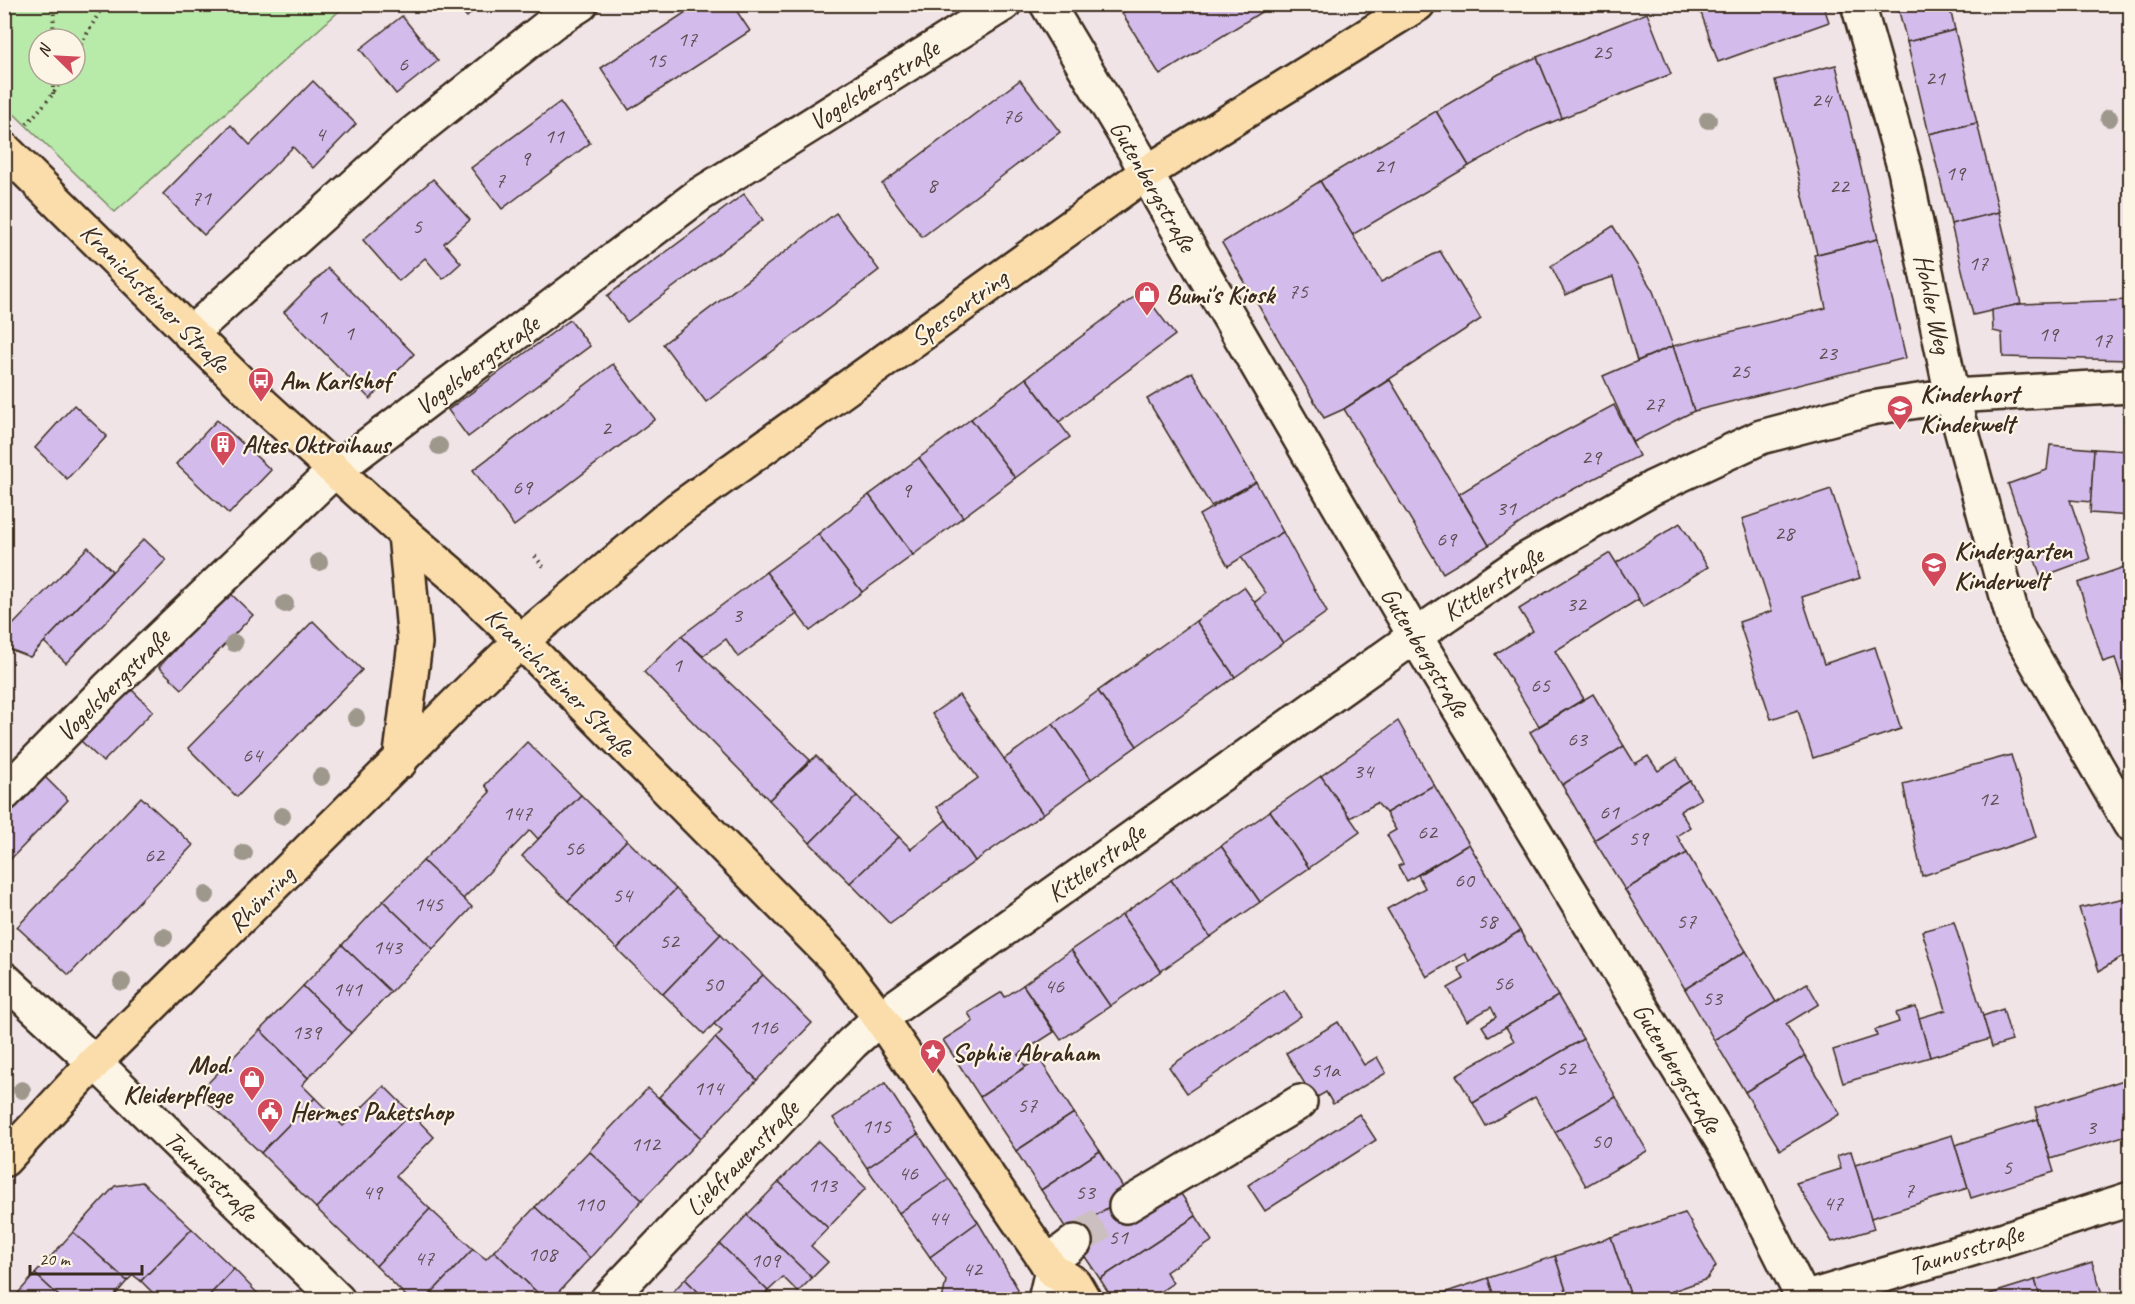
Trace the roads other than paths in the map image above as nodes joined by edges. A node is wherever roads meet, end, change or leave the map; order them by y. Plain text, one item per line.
1 (580, 4) edge
2 (1004, 4) edge
3 (1047, 4) edge
4 (1418, 4) edge
5 (1858, 4) edge
6 (5, 149) edge
7 (1146, 173) junction
8 (190, 334) junction
9 (2130, 386) edge
10 (1952, 396) junction
11 (334, 471) junction
12 (405, 534) junction
13 (1415, 636) junction
14 (521, 641) junction
15 (400, 762) junction
16 (4, 794) edge
17 (2130, 824) edge
18 (4, 979) edge
19 (880, 1018) junction
20 (94, 1063) junction
21 (1300, 1102) dead end
22 (4, 1160) edge
23 (2130, 1199) edge
24 (1126, 1206) tunnel mouth
25 (1075, 1242) tunnel mouth
26 (1050, 1283) edge
27 (338, 1299) edge
28 (607, 1299) edge
29 (1084, 1299) edge
30 (1803, 1299) edge

1 - 8 street
2 - 11 street, Vogelsbergstraße
3 - 7 street, Gutenbergstraße
4 - 7 main road, Spessartring
5 - 10 street, Hohler Weg
6 - 8 main road, Kranichsteiner Straße
7 - 13 street, Gutenbergstraße
7 - 14 main road, Spessartring
8 - 11 main road, Kranichsteiner Straße
9 - 10 street, Kittlerstraße
10 - 13 street, Kittlerstraße
10 - 17 street, Hohler Weg
11 - 12 main road, Kranichsteiner Straße
11 - 16 street, Vogelsbergstraße
12 - 14 main road, Kranichsteiner Straße
12 - 15 main road
13 - 19 street, Kittlerstraße
13 - 30 street, Gutenbergstraße
14 - 15 main road, Rhönring
14 - 19 main road, Kranichsteiner Straße
15 - 20 main road, Rhönring
18 - 20 street, Taunusstraße
19 - 26 main road, Kranichsteiner Straße
19 - 28 street, Liebfrauenstraße
20 - 22 main road, Rhönring
20 - 27 street, Taunusstraße
21 - 24 street
23 - 30 street, Taunusstraße
25 - 26 street
26 - 29 main road, Kranichsteiner Straße

